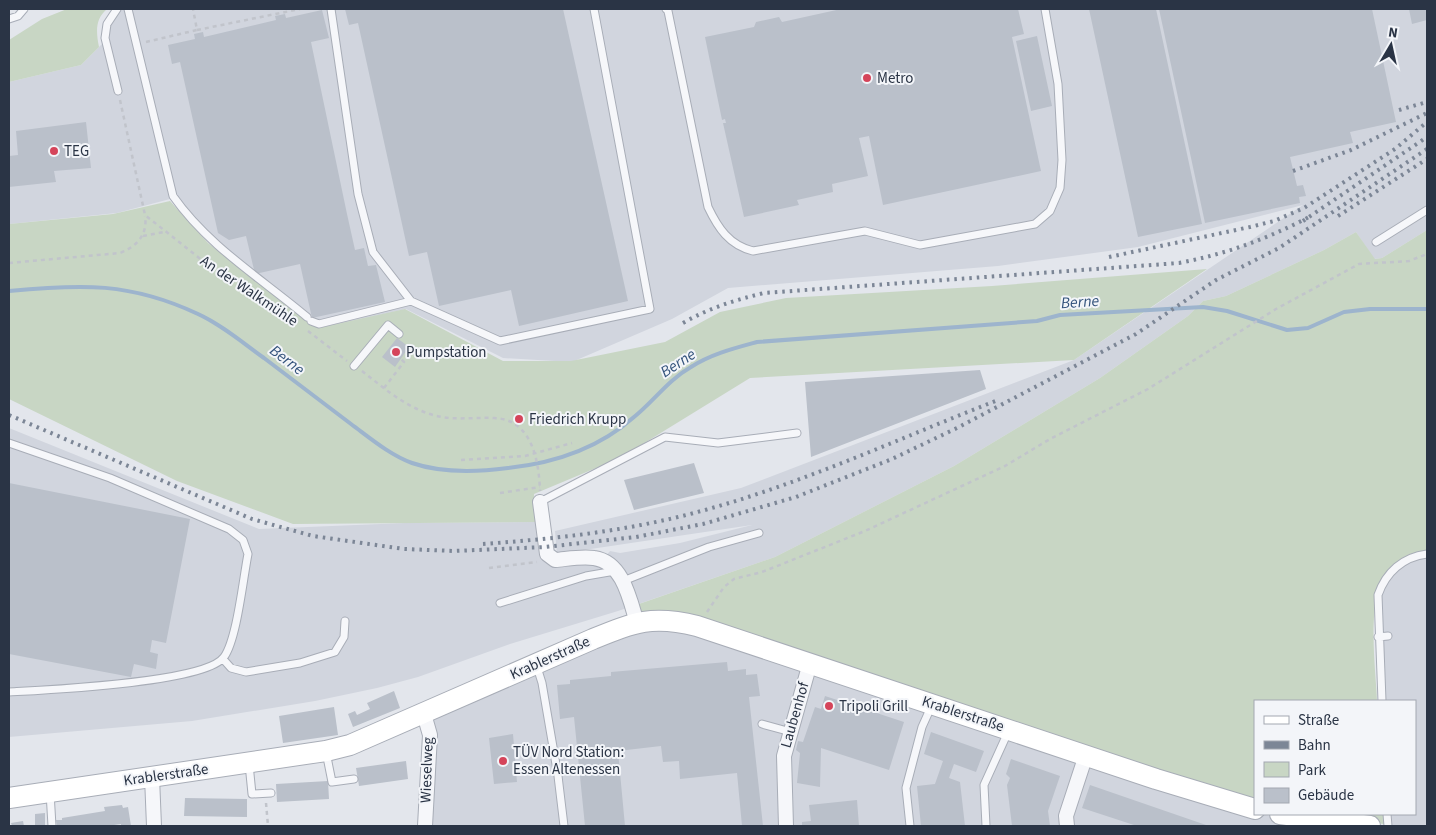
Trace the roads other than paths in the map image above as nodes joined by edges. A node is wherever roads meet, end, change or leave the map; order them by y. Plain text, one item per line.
1 (24, 9) edge
2 (117, 9) edge
3 (128, 9) edge
4 (331, 9) edge
5 (594, 9) edge
6 (666, 9) edge
7 (1045, 9) edge
8 (9, 19) edge
9 (118, 91) road end
10 (1427, 210) edge
11 (1376, 242) dead end
12 (411, 301) junction
13 (399, 334) dead end
14 (354, 366) road end
15 (797, 433) dead end
16 (9, 443) edge
17 (540, 502) joint
18 (759, 533) dead end
19 (1427, 554) edge
20 (619, 576) junction
21 (500, 603) dead end
22 (1377, 607) junction
23 (1387, 607) dead end
24 (345, 621) dead end
25 (637, 623) junction
26 (1388, 636) dead end
27 (1378, 637) junction
28 (223, 659) junction
29 (810, 663) junction
30 (536, 665) junction
31 (9, 692) edge
32 (1382, 700) edge
33 (933, 704) junction
34 (424, 714) junction
35 (762, 724) dead end
36 (1009, 730) junction
37 (791, 732) junction
38 (326, 752) junction
39 (1086, 755) junction
40 (249, 763) junction
41 (152, 777) junction
42 (354, 779) dead end
43 (50, 792) junction
44 (268, 794) road end
45 (9, 798) edge
46 (1254, 809) edge
47 (1283, 815) edge
48 (1306, 823) edge
49 (52, 826) edge
50 (154, 826) edge
51 (425, 826) edge
52 (564, 826) edge
53 (786, 826) edge
54 (910, 826) edge
55 (986, 826) edge
56 (1067, 826) edge
57 (1370, 826) edge

1 - 8 lane
2 - 9 lane
3 - 12 lane
4 - 12 lane
5 - 12 lane
6 - 7 lane
10 - 11 lane
13 - 14 lane
15 - 17 lane
16 - 28 lane
17 - 20 street
18 - 20 lane
19 - 22 lane
20 - 21 lane
20 - 25 street
22 - 23 lane
22 - 27 lane
24 - 28 lane
25 - 29 street, Krablerstraße
25 - 30 street, Krablerstraße
26 - 27 lane
27 - 32 lane
28 - 31 lane
29 - 33 street, Krablerstraße
29 - 37 street, Laubenhof
30 - 34 street, Krablerstraße
30 - 52 lane
33 - 36 street, Krablerstraße
33 - 54 lane
34 - 38 street, Krablerstraße
34 - 51 street, Wieselweg
35 - 37 lane
36 - 39 street, Krablerstraße
36 - 55 lane
37 - 53 street, Laubenhof
38 - 40 street, Krablerstraße
38 - 42 lane
39 - 46 street, Krablerstraße
39 - 56 street
40 - 41 street, Krablerstraße
40 - 44 lane
41 - 43 street, Krablerstraße
41 - 50 street
43 - 45 street, Krablerstraße
43 - 49 lane
47 - 48 street
48 - 57 street

